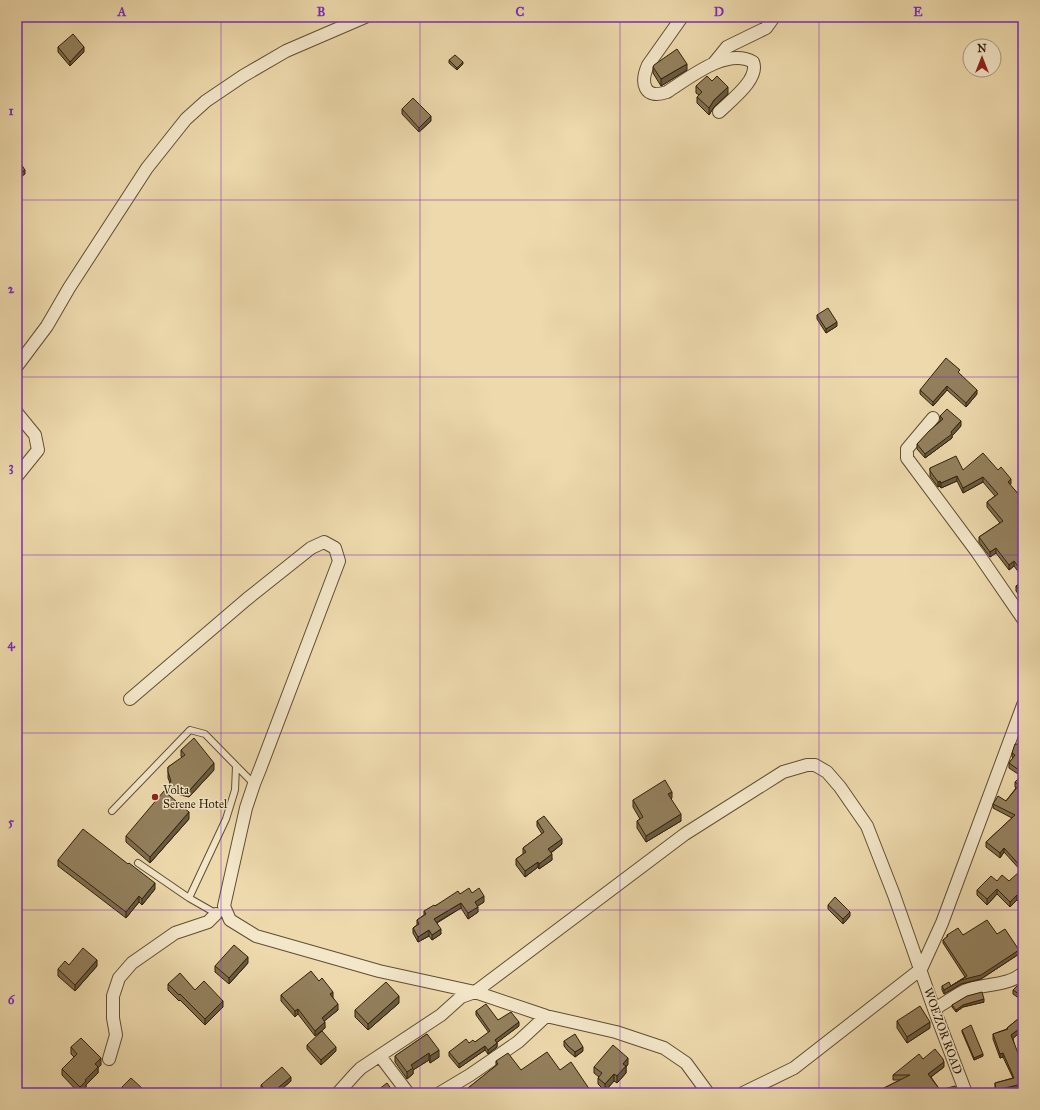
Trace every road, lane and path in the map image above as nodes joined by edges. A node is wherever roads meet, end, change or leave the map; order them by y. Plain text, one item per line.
1 (365, 17) edge
2 (682, 17) edge
3 (774, 17) edge
4 (714, 63) junction
5 (719, 112) dead end
6 (17, 366) edge
7 (17, 413) edge
8 (933, 418) dead end
9 (17, 476) edge
10 (1023, 619) edge
11 (130, 699) dead end
12 (1023, 705) edge
13 (1018, 736) edge
14 (236, 766) junction
15 (254, 784) junction
16 (112, 811) dead end
17 (138, 863) dead end
18 (189, 898) junction
19 (222, 913) junction
20 (921, 969) junction
21 (1023, 973) edge
22 (475, 992) junction
23 (934, 1010) junction
24 (546, 1016) junction
25 (380, 1056) junction
26 (109, 1059) dead end
27 (338, 1093) edge
28 (408, 1093) edge
29 (440, 1093) edge
30 (708, 1093) edge
31 (743, 1093) edge
32 (966, 1093) edge

1 - 6 street
2 - 4 street
3 - 4 street
4 - 5 street
7 - 9 street
8 - 10 street
11 - 15 street
12 - 13 street
13 - 20 street
14 - 15 lane
14 - 16 lane
14 - 18 lane
15 - 19 street
17 - 18 lane
18 - 19 lane
19 - 22 street
19 - 26 street
20 - 22 street, WOEZOR ROAD
20 - 23 street, WOEZOR ROAD
20 - 31 street
21 - 23 street
22 - 24 street
22 - 25 street, WOEZOR ROAD
23 - 32 street, WOEZOR ROAD
24 - 29 street
24 - 30 street
25 - 27 street, WOEZOR ROAD
25 - 28 street

